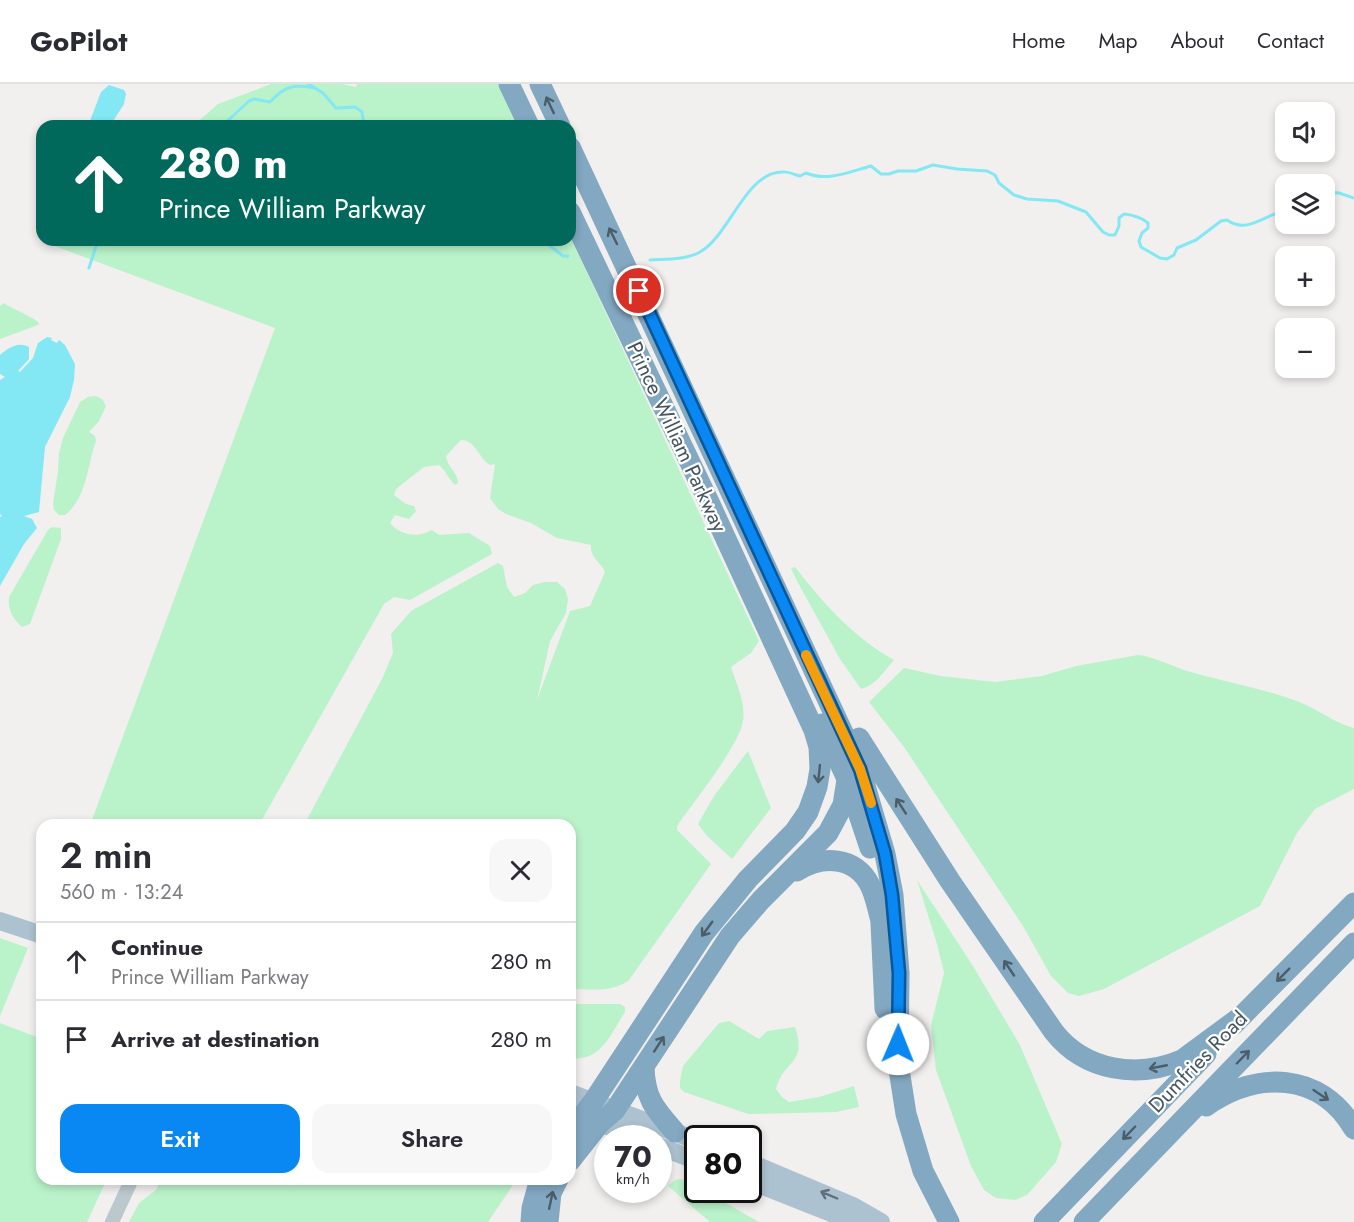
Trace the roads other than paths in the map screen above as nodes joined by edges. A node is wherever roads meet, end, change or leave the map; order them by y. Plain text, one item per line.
1 (510, 84) edge
2 (540, 84) edge
3 (526, 120) edge
4 (557, 120) edge
5 (576, 160) edge
6 (576, 225) edge
7 (738, 565) junction
8 (787, 613) junction
9 (807, 657) junction
10 (847, 779) junction
11 (781, 881) junction
12 (1354, 903) edge
13 (880, 917) junction
14 (0, 921) edge
15 (36, 934) edge
16 (1354, 943) edge
17 (1243, 1015) junction
18 (644, 1067) junction
19 (576, 1101) edge
20 (588, 1116) edge
21 (609, 1125) edge
22 (1173, 1129) junction
23 (1354, 1130) edge
24 (675, 1132) junction
25 (684, 1136) edge
26 (576, 1146) edge
27 (762, 1168) edge
28 (129, 1185) edge
29 (538, 1185) edge
30 (555, 1185) edge
31 (762, 1186) edge
32 (112, 1222) edge
33 (531, 1222) edge
34 (548, 1222) edge
35 (854, 1222) edge
36 (881, 1222) edge
37 (939, 1222) edge
38 (949, 1222) edge
39 (1044, 1222) edge
40 (1084, 1222) edge

1 - 3 highway
4 -> 2 highway
8 -> 5 highway, Prince William Parkway
6 - 7 highway, Prince William Parkway
7 - 10 highway
7 -> 20 highway, Prince William Parkway
8 - 9 highway, Prince William Parkway
17 -> 8 highway
9 - 10 highway
9 - 38 highway
10 - 11 highway
10 - 13 highway
11 - 13 highway
18 -> 11 highway
12 -> 17 highway, Dumfries Road
13 - 37 highway
14 - 15 main road
22 -> 16 highway, Dumfries Road
17 -> 39 highway, Dumfries Road
18 - 20 highway
18 - 24 highway
19 - 20 main road
20 - 21 main road
20 - 24 main road
20 - 26 highway
22 -> 23 highway
22 - 40 highway
24 - 25 main road
36 -> 27 main road
28 - 32 street
29 - 33 highway
34 -> 30 highway
31 - 35 main road

